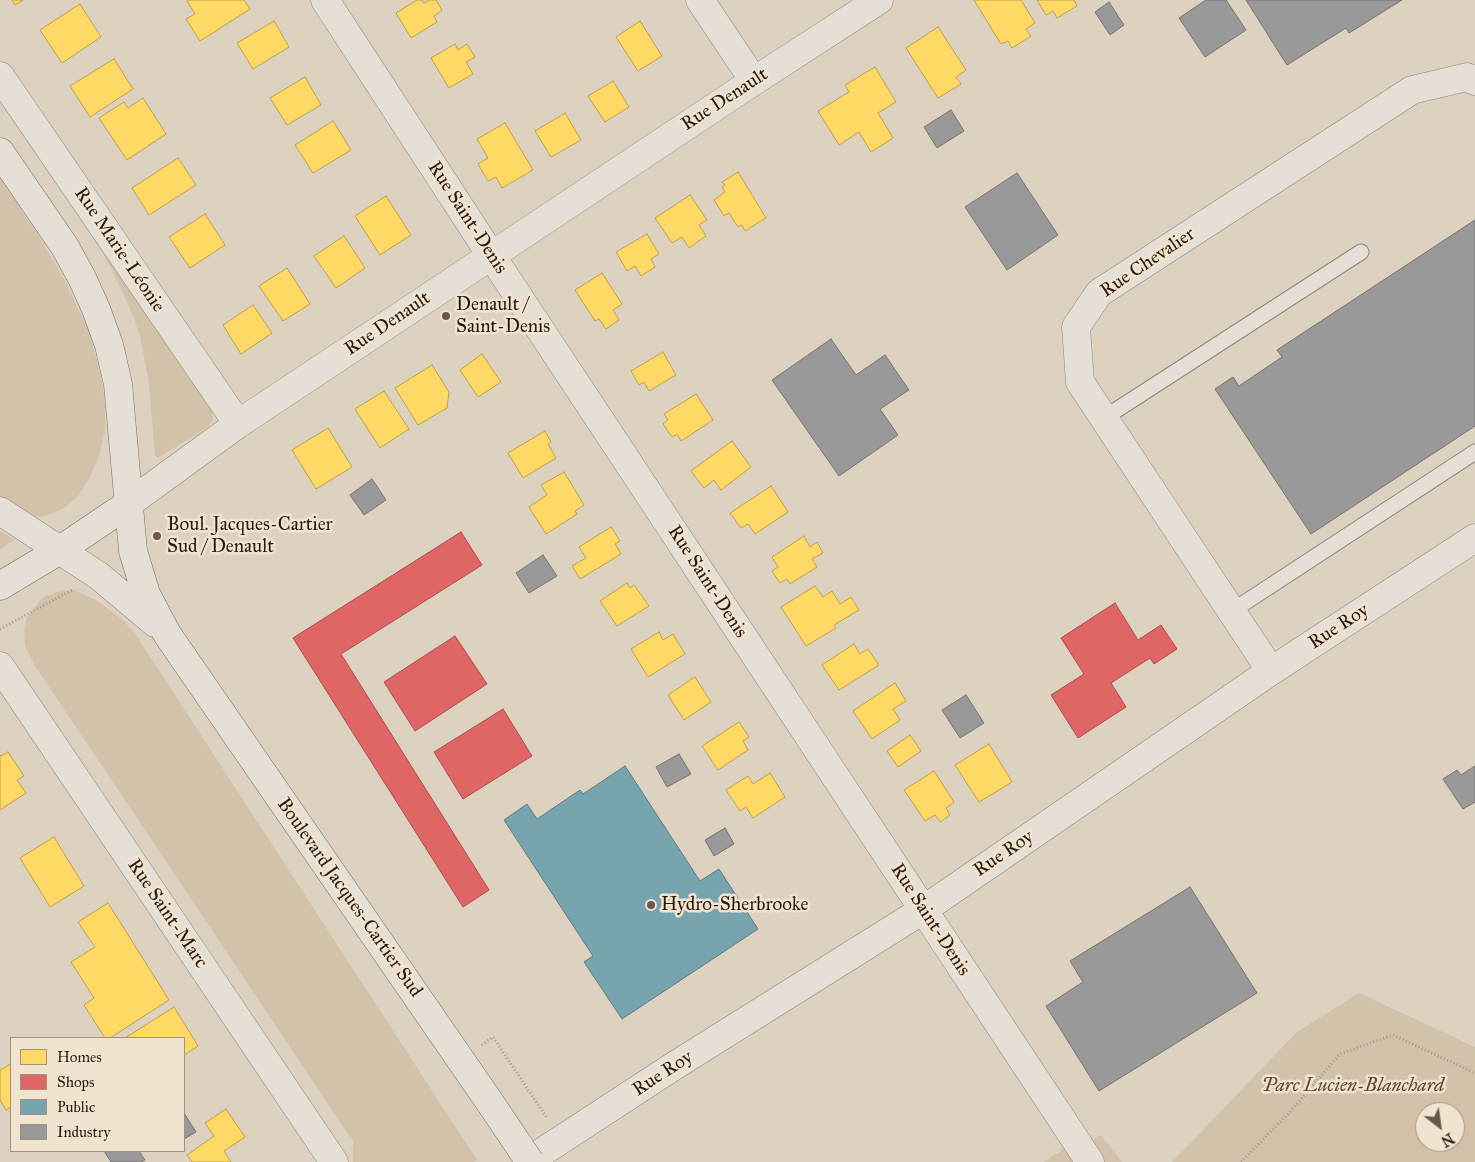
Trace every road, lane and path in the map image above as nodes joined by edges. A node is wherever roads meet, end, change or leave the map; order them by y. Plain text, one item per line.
1 (325, 0) edge
2 (700, 0) edge
3 (879, 0) edge
4 (0, 76) edge
5 (754, 81) junction
6 (1475, 82) edge
7 (0, 152) edge
8 (1361, 252) dead end
9 (491, 255) junction
10 (1104, 418) junction
11 (238, 424) junction
12 (1475, 452) edge
13 (128, 504) junction
14 (0, 511) edge
15 (1475, 538) edge
16 (60, 550) junction
17 (99, 576) junction
18 (0, 586) edge
19 (1232, 611) junction
20 (0, 629) edge
21 (167, 634) junction
22 (0, 666) edge
23 (1272, 671) junction
24 (923, 910) junction
25 (493, 1037) dead end
26 (1475, 1074) edge
27 (547, 1118) dead end
28 (334, 1162) edge
29 (528, 1162) edge
30 (1090, 1162) edge
31 (1240, 1162) edge

1 - 9 street, Rue Saint-Denis
2 - 5 street
3 - 5 street, Rue Denault
4 - 11 street, Rue Marie-Léonie
5 - 9 street, Rue Denault
6 - 10 street, Rue Chevalier
7 - 13 street
8 - 10 lane
9 - 11 street, Rue Denault
9 - 24 street, Rue Saint-Denis
10 - 19 street, Rue Chevalier
11 - 13 street, Rue Denault
12 - 19 lane
13 - 16 street, Rue Denault
13 - 21 street, Boulevard Jacques-Cartier Sud
14 - 16 street, Boulevard Jacques-Cartier Sud
15 - 23 street, Rue Roy
16 - 17 street, Boulevard Jacques-Cartier Sud
16 - 18 street, Rue Denault
17 - 20 path
17 - 21 street, Boulevard Jacques-Cartier Sud
19 - 23 street, Rue Chevalier
21 - 29 street, Boulevard Jacques-Cartier Sud, bridge
22 - 28 street, Rue Saint-Marc
23 - 24 street, Rue Roy
24 - 29 street, Rue Roy
24 - 30 street, Rue Saint-Denis
25 - 27 path
26 - 31 path

